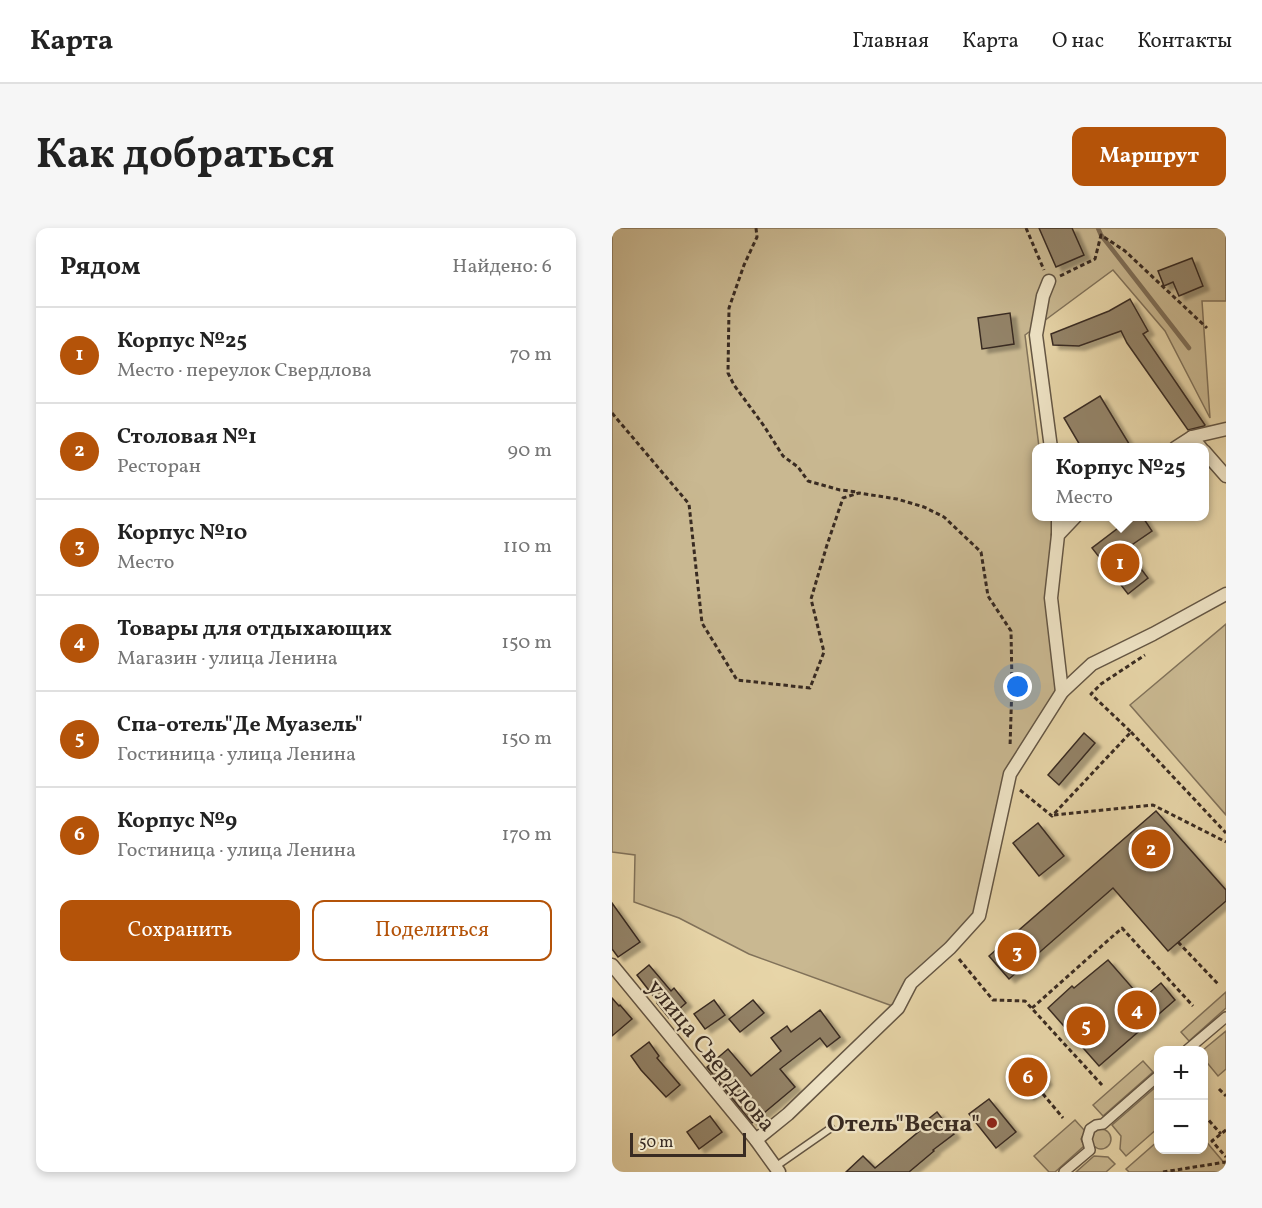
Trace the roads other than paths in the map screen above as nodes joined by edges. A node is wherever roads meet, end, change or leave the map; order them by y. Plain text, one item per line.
1 (1049, 281) road end
2 (1226, 429) edge
3 (1192, 437) junction
4 (1051, 443) edge
5 (1182, 443) edge
6 (1197, 443) edge
7 (1209, 457) edge
8 (1226, 476) edge
9 (1058, 521) edge
10 (1071, 521) edge
11 (1058, 535) junction
12 (1226, 594) edge
13 (1062, 692) junction
14 (612, 965) edge
15 (1226, 1017) edge
16 (1192, 1046) edge
17 (1154, 1079) edge
18 (831, 1128) dead end
19 (756, 1140) junction
20 (774, 1170) edge
21 (1064, 1172) edge

1 - 4 street
2 - 3 street
3 - 5 street
3 - 6 street
7 - 8 street
9 - 11 street
10 - 11 street
11 - 13 street
12 - 13 street
13 - 19 street
14 - 19 street, улица Свердлова
15 - 16 street
17 - 21 street
18 - 20 lane
19 - 20 street, улица Свердлова

